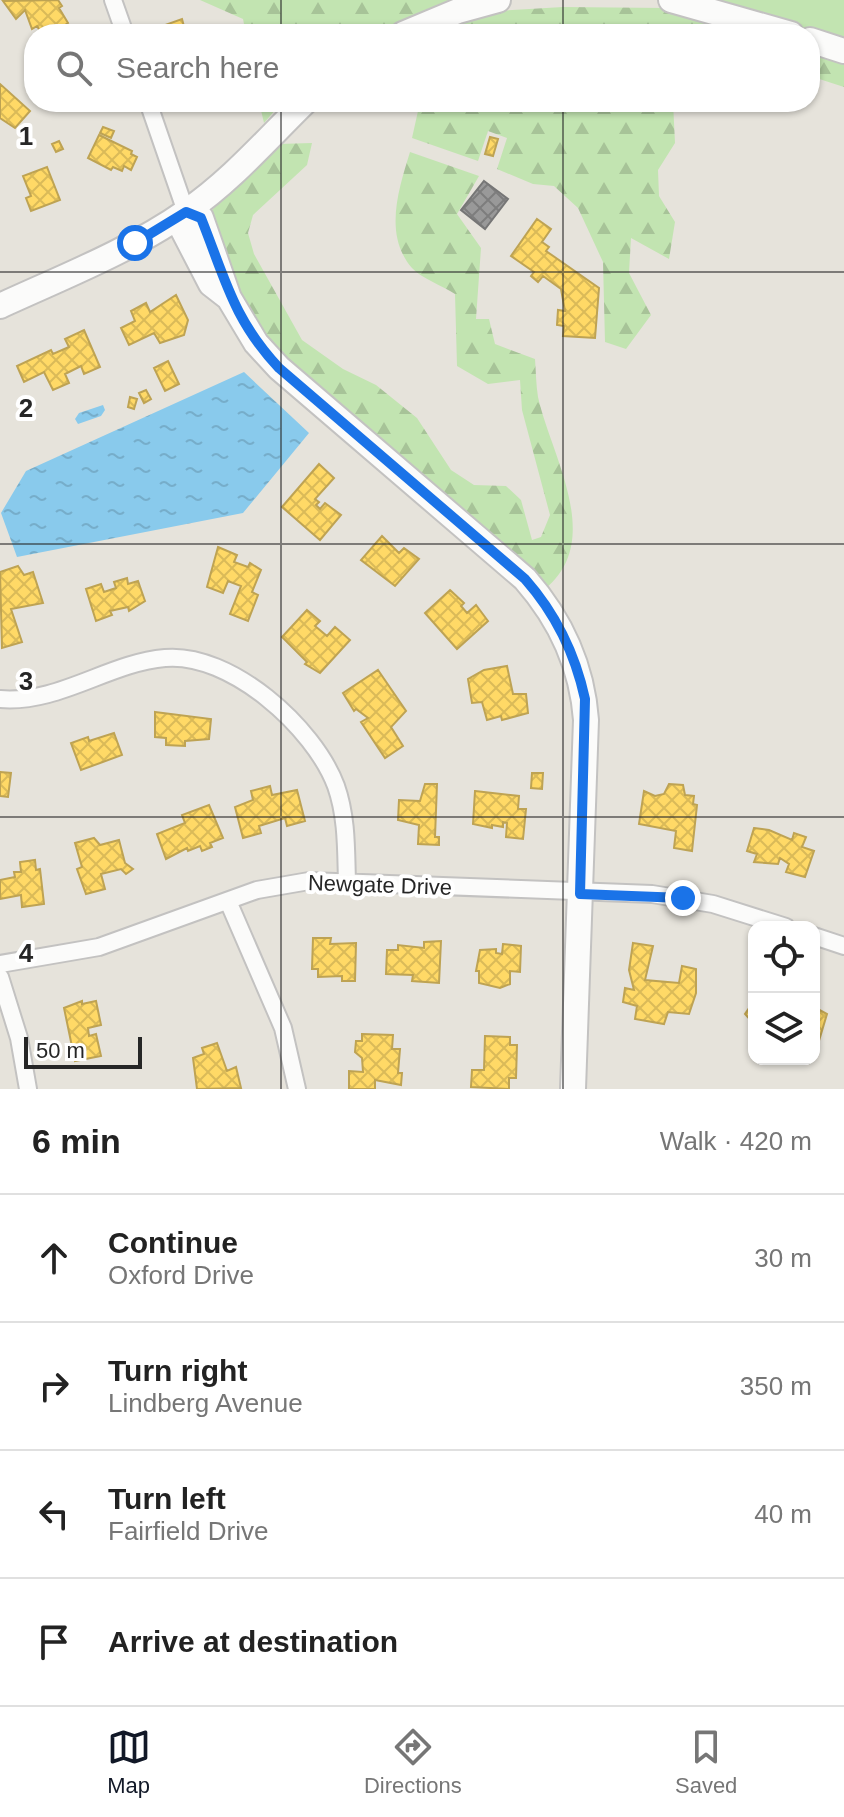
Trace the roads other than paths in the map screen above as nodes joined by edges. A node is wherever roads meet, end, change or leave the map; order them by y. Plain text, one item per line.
1 (113, 0) edge
2 (498, 0) edge
3 (671, 0) edge
4 (121, 24) edge
5 (427, 24) edge
6 (756, 24) edge
7 (820, 43) edge
8 (844, 51) edge
9 (151, 112) edge
10 (295, 112) edge
11 (186, 212) junction
12 (0, 306) edge
13 (0, 699) edge
14 (347, 883) junction
15 (580, 894) junction
16 (228, 901) junction
17 (765, 921) edge
18 (820, 938) edge
19 (844, 946) edge
20 (0, 964) edge
21 (0, 977) edge
22 (28, 1089) edge
23 (297, 1089) edge
24 (573, 1089) edge

1 - 4 street
2 - 5 street
3 - 6 street
7 - 8 street
9 - 11 street
10 - 11 street
11 - 12 street
11 - 15 street
13 - 14 street
14 - 15 street, Newgate Drive
14 - 16 street, Newgate Drive
15 - 17 street, Newgate Drive
15 - 24 street
16 - 20 street, Newgate Drive
16 - 23 street
18 - 19 street
21 - 22 street

